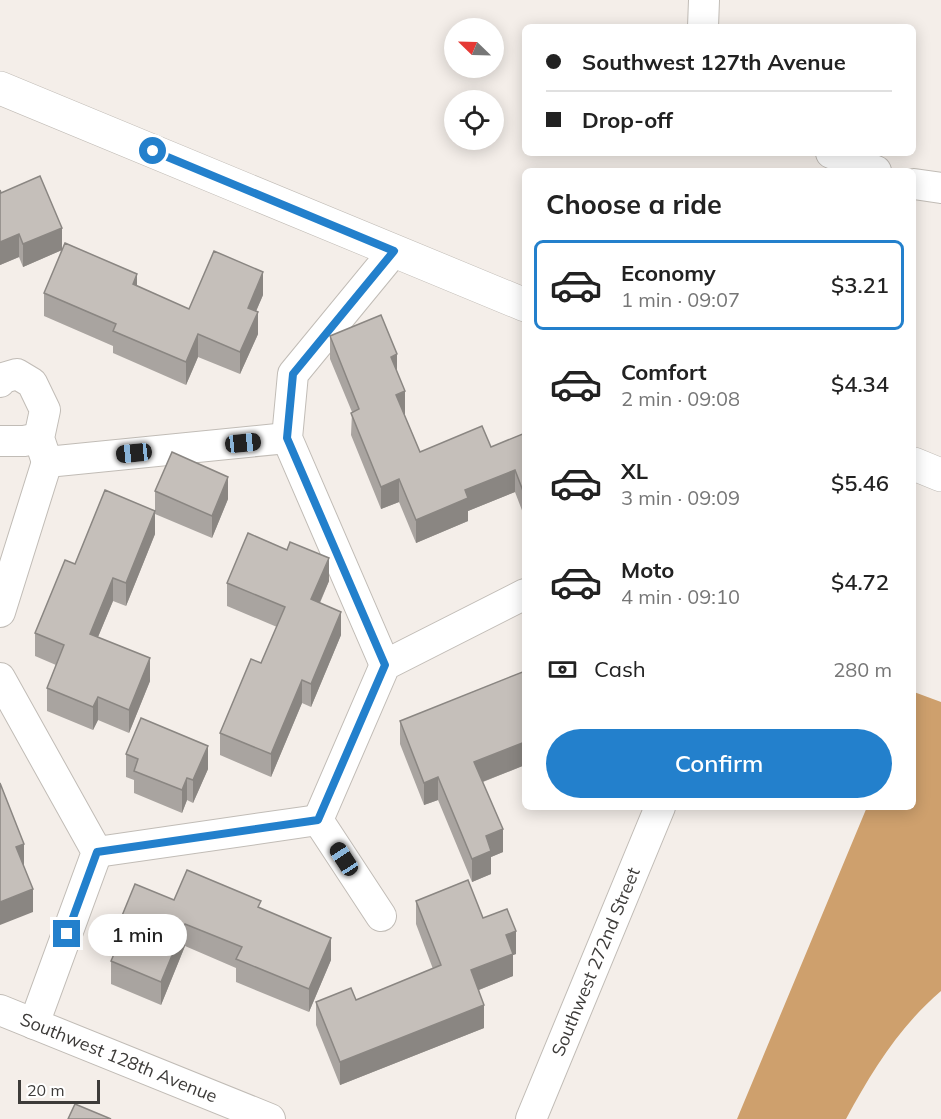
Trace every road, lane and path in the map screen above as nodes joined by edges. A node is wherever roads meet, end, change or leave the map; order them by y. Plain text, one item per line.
1 (704, 0) edge
2 (703, 24) edge
3 (0, 88) edge
4 (838, 156) edge
5 (868, 168) edge
6 (916, 184) edge
7 (941, 188) edge
8 (394, 251) junction
9 (522, 304) edge
10 (0, 382) edge
11 (287, 438) junction
12 (0, 441) edge
13 (43, 450) junction
14 (916, 465) edge
15 (941, 475) edge
16 (522, 596) edge
17 (0, 612) edge
18 (385, 665) junction
19 (0, 678) edge
20 (659, 810) edge
21 (318, 820) junction
22 (97, 852) junction
23 (381, 916) dead end
24 (0, 1010) edge
25 (34, 1024) junction
26 (270, 1119) edge
27 (531, 1119) edge

1 - 2 street
3 - 8 main road
4 - 5 street
6 - 7 street
8 - 9 main road
8 - 11 street
10 - 13 street
11 - 13 street
11 - 18 street
12 - 13 street
13 - 17 street
14 - 15 main road
16 - 18 street
18 - 21 street
19 - 22 street
20 - 27 street, Southwest 272nd Street
21 - 22 street
21 - 23 street
22 - 25 street
24 - 25 street, Southwest 128th Avenue
25 - 26 street, Southwest 128th Avenue

